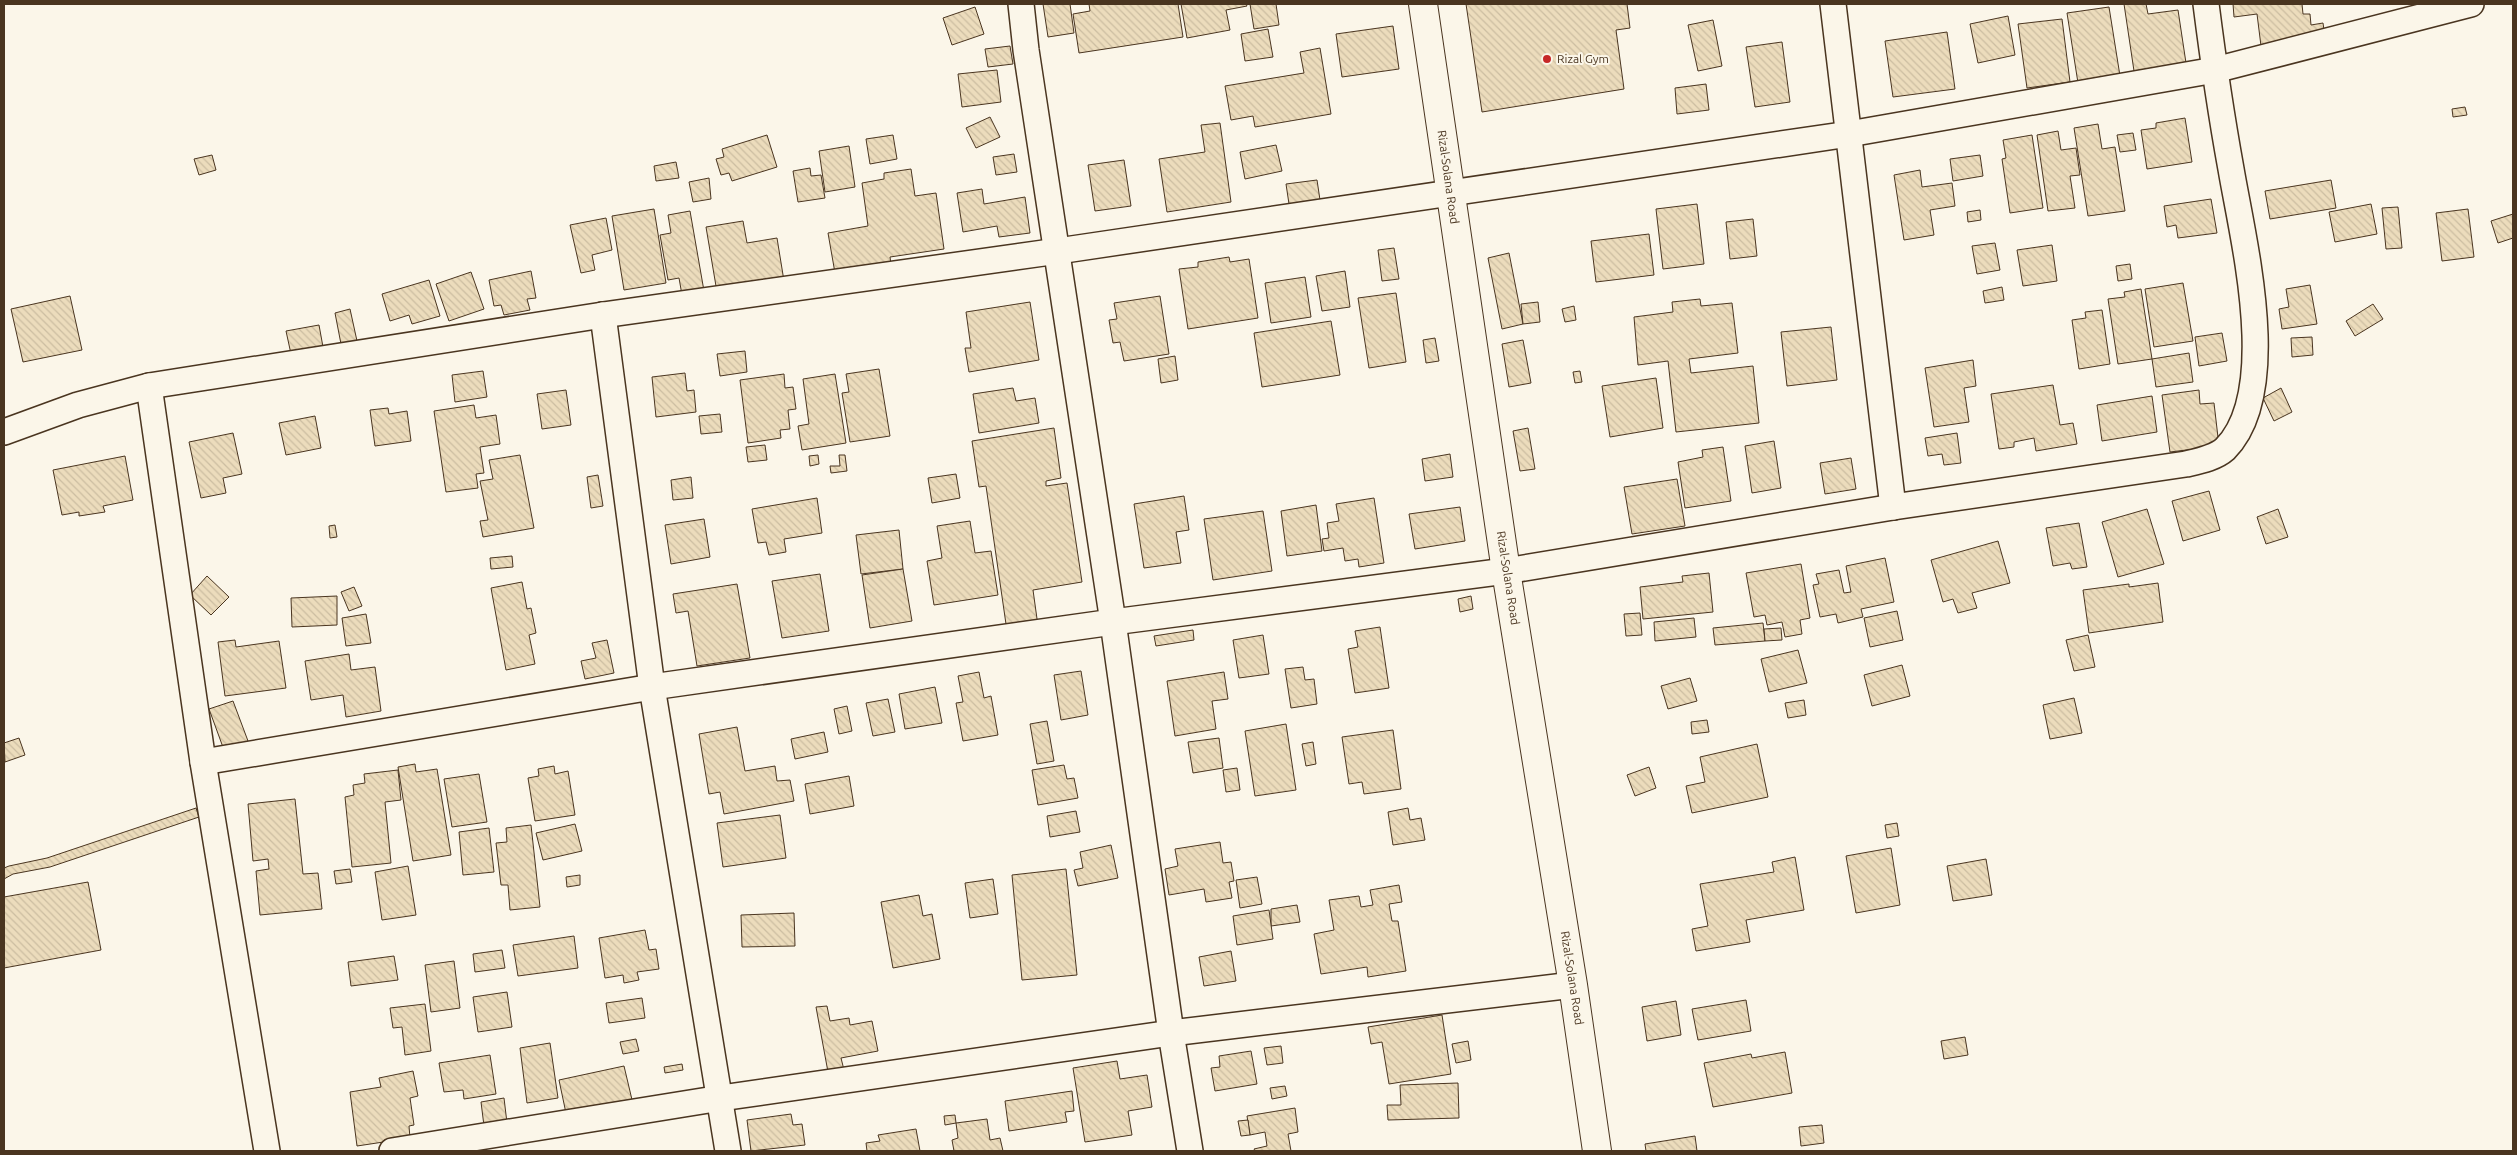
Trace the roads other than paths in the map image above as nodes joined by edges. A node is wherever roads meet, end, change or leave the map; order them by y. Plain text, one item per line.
1 (1022, 4) edge
2 (1423, 4) edge
3 (1833, 4) edge
4 (2206, 4) edge
5 (2471, 4) edge
6 (2215, 70) junction
7 (1849, 134) junction
8 (1451, 192) junction
9 (1058, 251) junction
10 (603, 315) junction
11 (149, 386) junction
12 (4, 432) edge
13 (1893, 507) junction
14 (1506, 571) junction
15 (1113, 622) junction
16 (652, 687) junction
17 (203, 762) junction
18 (1573, 985) junction
19 (1171, 1033) junction
20 (721, 1098) junction
21 (267, 1151) edge
22 (392, 1151) edge
23 (728, 1151) edge
24 (1190, 1151) edge
25 (1597, 1151) edge

1 - 9 street
2 - 8 main road, Rizal-Solana Road
3 - 7 street
4 - 6 street
5 - 6 street
6 - 7 street
6 - 13 street
7 - 8 street
7 - 13 street
8 - 9 street
8 - 14 main road, Rizal-Solana Road
9 - 10 street
9 - 15 street
10 - 11 street
10 - 16 street
11 - 12 street
11 - 17 street
13 - 14 street
14 - 15 street
14 - 18 main road, Rizal-Solana Road
15 - 16 street
15 - 19 street
16 - 17 street
16 - 20 street
17 - 21 street
18 - 19 street
18 - 25 main road, Rizal-Solana Road
19 - 20 street
19 - 24 street
20 - 22 street
20 - 23 street

